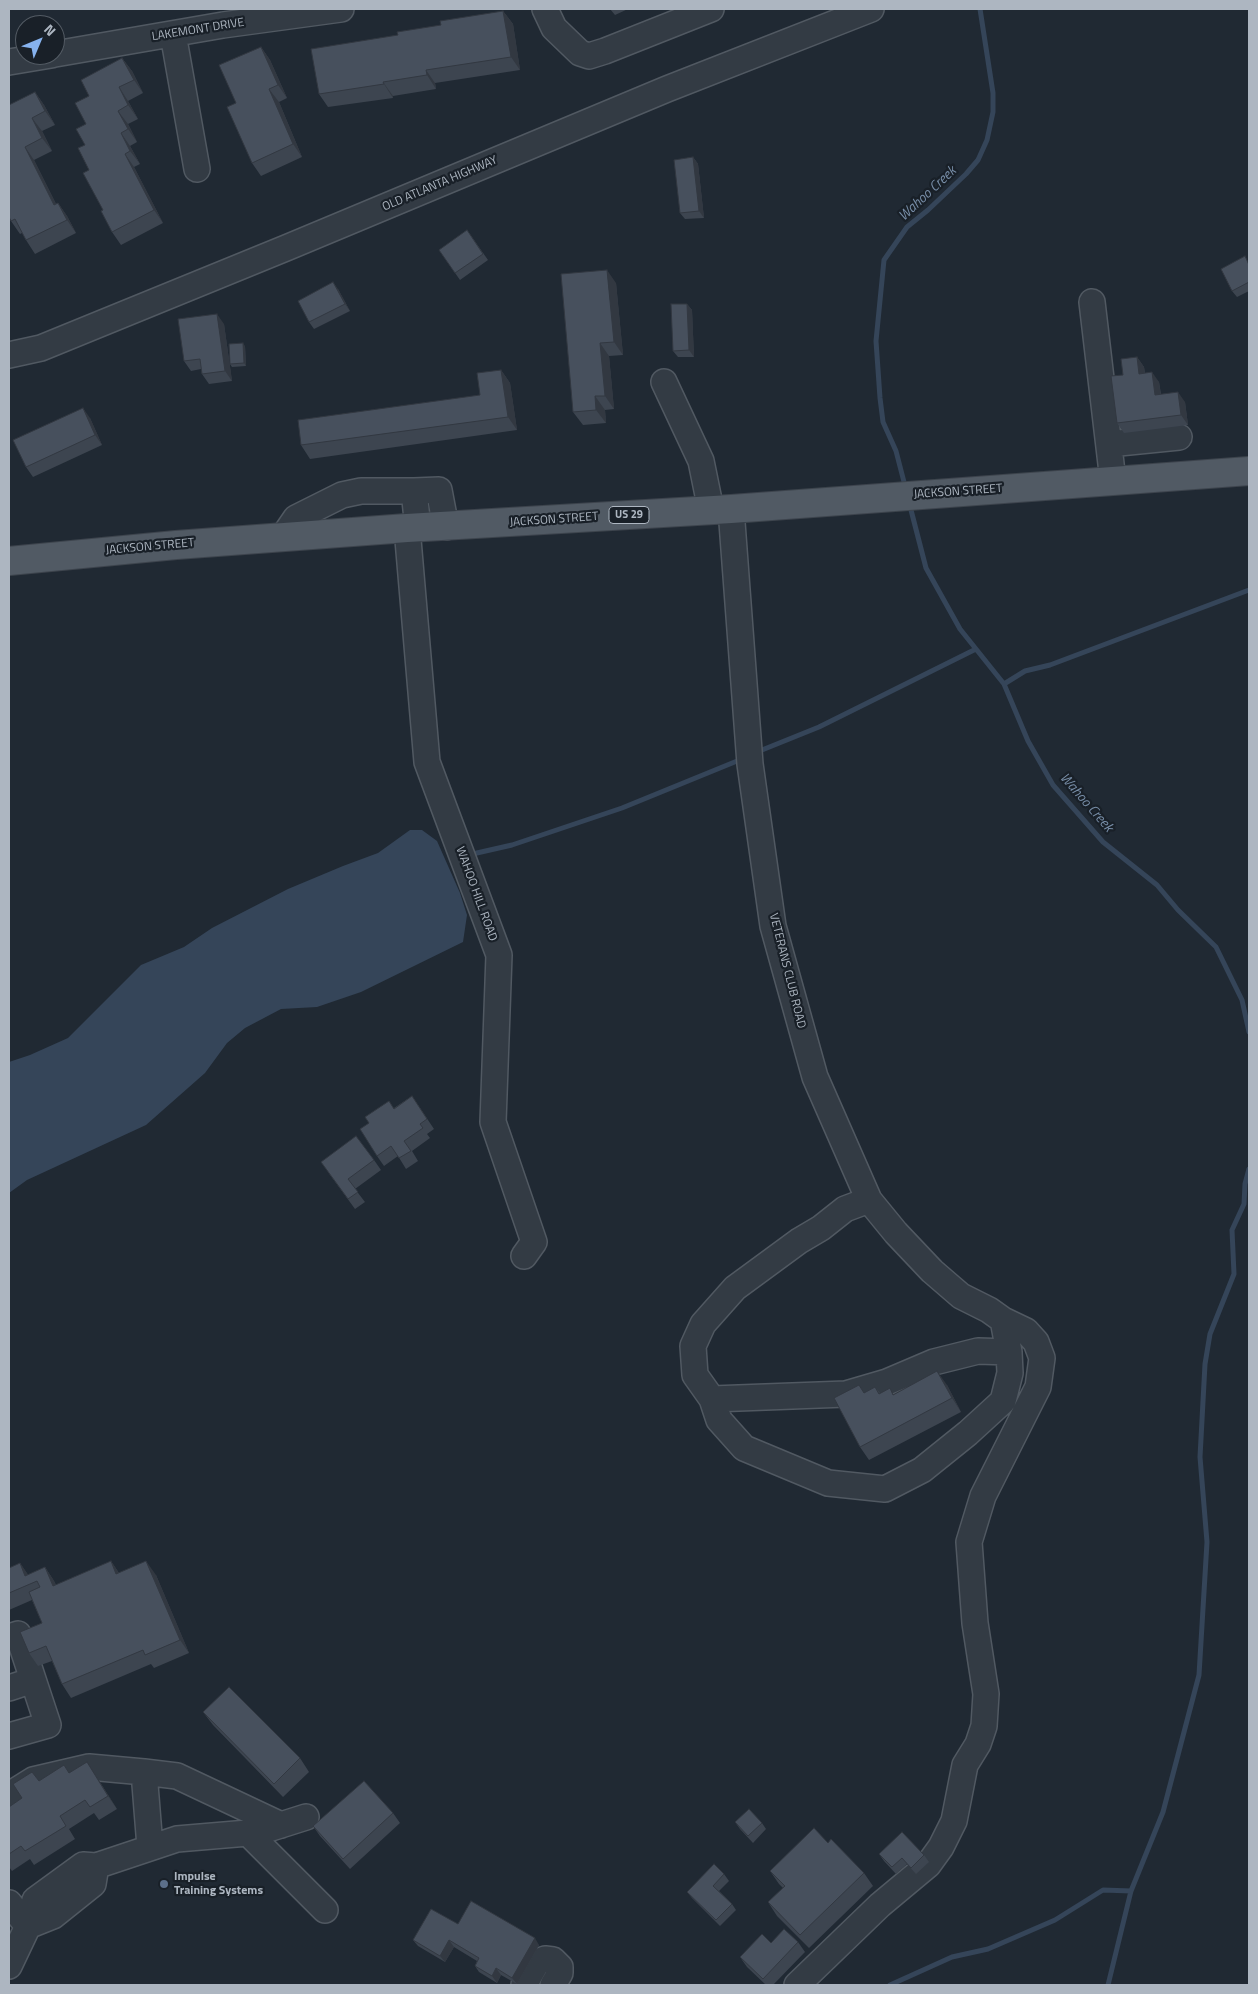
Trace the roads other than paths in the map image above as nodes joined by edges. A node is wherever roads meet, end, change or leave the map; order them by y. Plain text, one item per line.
1 (342, 9) edge
2 (545, 9) edge
3 (711, 9) edge
4 (871, 9) edge
5 (173, 34) junction
6 (65, 52) edge
7 (197, 169) dead end
8 (1092, 302) dead end
9 (11, 350) edge
10 (664, 382) dead end
11 (1180, 437) dead end
12 (1109, 444) junction
13 (1249, 471) edge
14 (1114, 481) junction
15 (414, 491) junction
16 (721, 509) junction
17 (446, 527) junction
18 (412, 528) junction
19 (283, 537) junction
20 (9, 561) edge
21 (869, 1200) junction
22 (524, 1256) dead end
23 (1003, 1320) junction
24 (1009, 1352) junction
25 (712, 1399) junction
26 (9, 1637) edge
27 (33, 1680) junction
28 (9, 1688) edge
29 (9, 1736) edge
30 (144, 1772) junction
31 (9, 1795) edge
32 (306, 1816) dead end
33 (281, 1825) junction
34 (248, 1833) junction
35 (150, 1847) junction
36 (9, 1904) edge
37 (325, 1910) dead end
38 (28, 1926) junction
39 (9, 1966) edge
40 (524, 1985) edge
41 (553, 1985) edge
42 (798, 1985) edge

1 - 5 street, LAKEMONT DRIVE
2 - 3 street
4 - 9 street, OLD ATLANTA HIGHWAY
5 - 6 street, LAKEMONT DRIVE
5 - 7 street
8 - 12 street
10 - 16 street, VETERANS CLUB ROAD
11 - 12 street
12 - 14 street
13 - 14 main road, JACKSON STREET / US 29
14 - 16 main road, JACKSON STREET / US 29
15 - 17 street
15 - 18 street
15 - 19 street
16 - 17 main road, JACKSON STREET / US 29
16 - 21 street, VETERANS CLUB ROAD
17 - 18 main road, JACKSON STREET / US 29
18 - 19 main road, JACKSON STREET / US 29
18 - 22 street, WAHOO HILL ROAD
19 - 20 main road, JACKSON STREET / US 29
21 - 23 street, VETERANS CLUB ROAD
21 - 25 street
23 - 24 street
23 - 42 street, VETERANS CLUB ROAD
24 - 25 street
24 - 25 street
26 - 27 street
27 - 28 street
27 - 29 street
30 - 31 street
30 - 33 street
30 - 35 street
32 - 33 street
33 - 34 street
34 - 35 street
34 - 37 street
35 - 38 street
36 - 38 street
38 - 39 street
40 - 41 street

